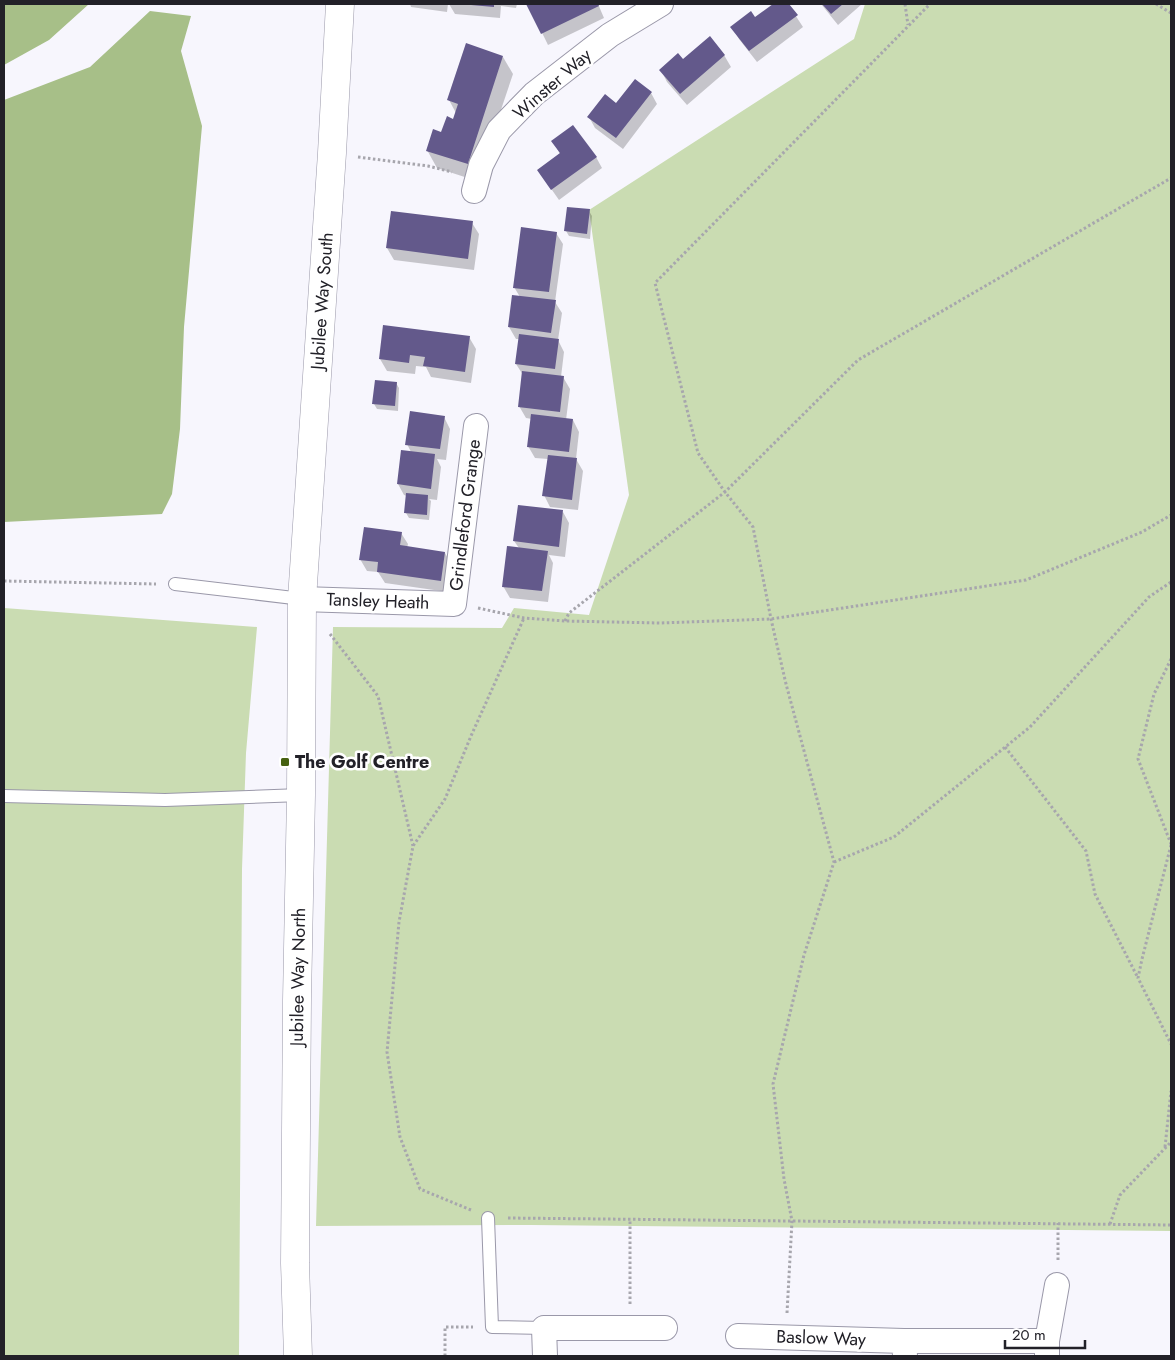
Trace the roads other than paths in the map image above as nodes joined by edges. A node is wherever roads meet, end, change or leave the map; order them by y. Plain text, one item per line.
1 (340, 4) edge
2 (661, 4) edge
3 (476, 185) road end
4 (476, 426) dead end
5 (175, 584) road end
6 (302, 599) junction
7 (454, 604) joint
8 (301, 795) junction
9 (4, 796) edge
10 (488, 1218) road end
11 (1058, 1285) road end
12 (544, 1328) junction
13 (665, 1328) dead end
14 (738, 1336) dead end
15 (904, 1348) edge
16 (1047, 1349) edge
17 (298, 1356) edge
18 (545, 1356) edge

1 - 6 street, Jubilee Way South
2 - 3 street, Winster Way
4 - 7 street, Grindleford Grange
5 - 6 lane
6 - 7 street, Tansley Heath
6 - 8 street, Jubilee Way North
8 - 9 lane
8 - 17 street, Jubilee Way North
10 - 12 lane
11 - 16 street
12 - 13 street
12 - 18 street
14 - 15 street, Baslow Way
15 - 16 street, Baslow Way

